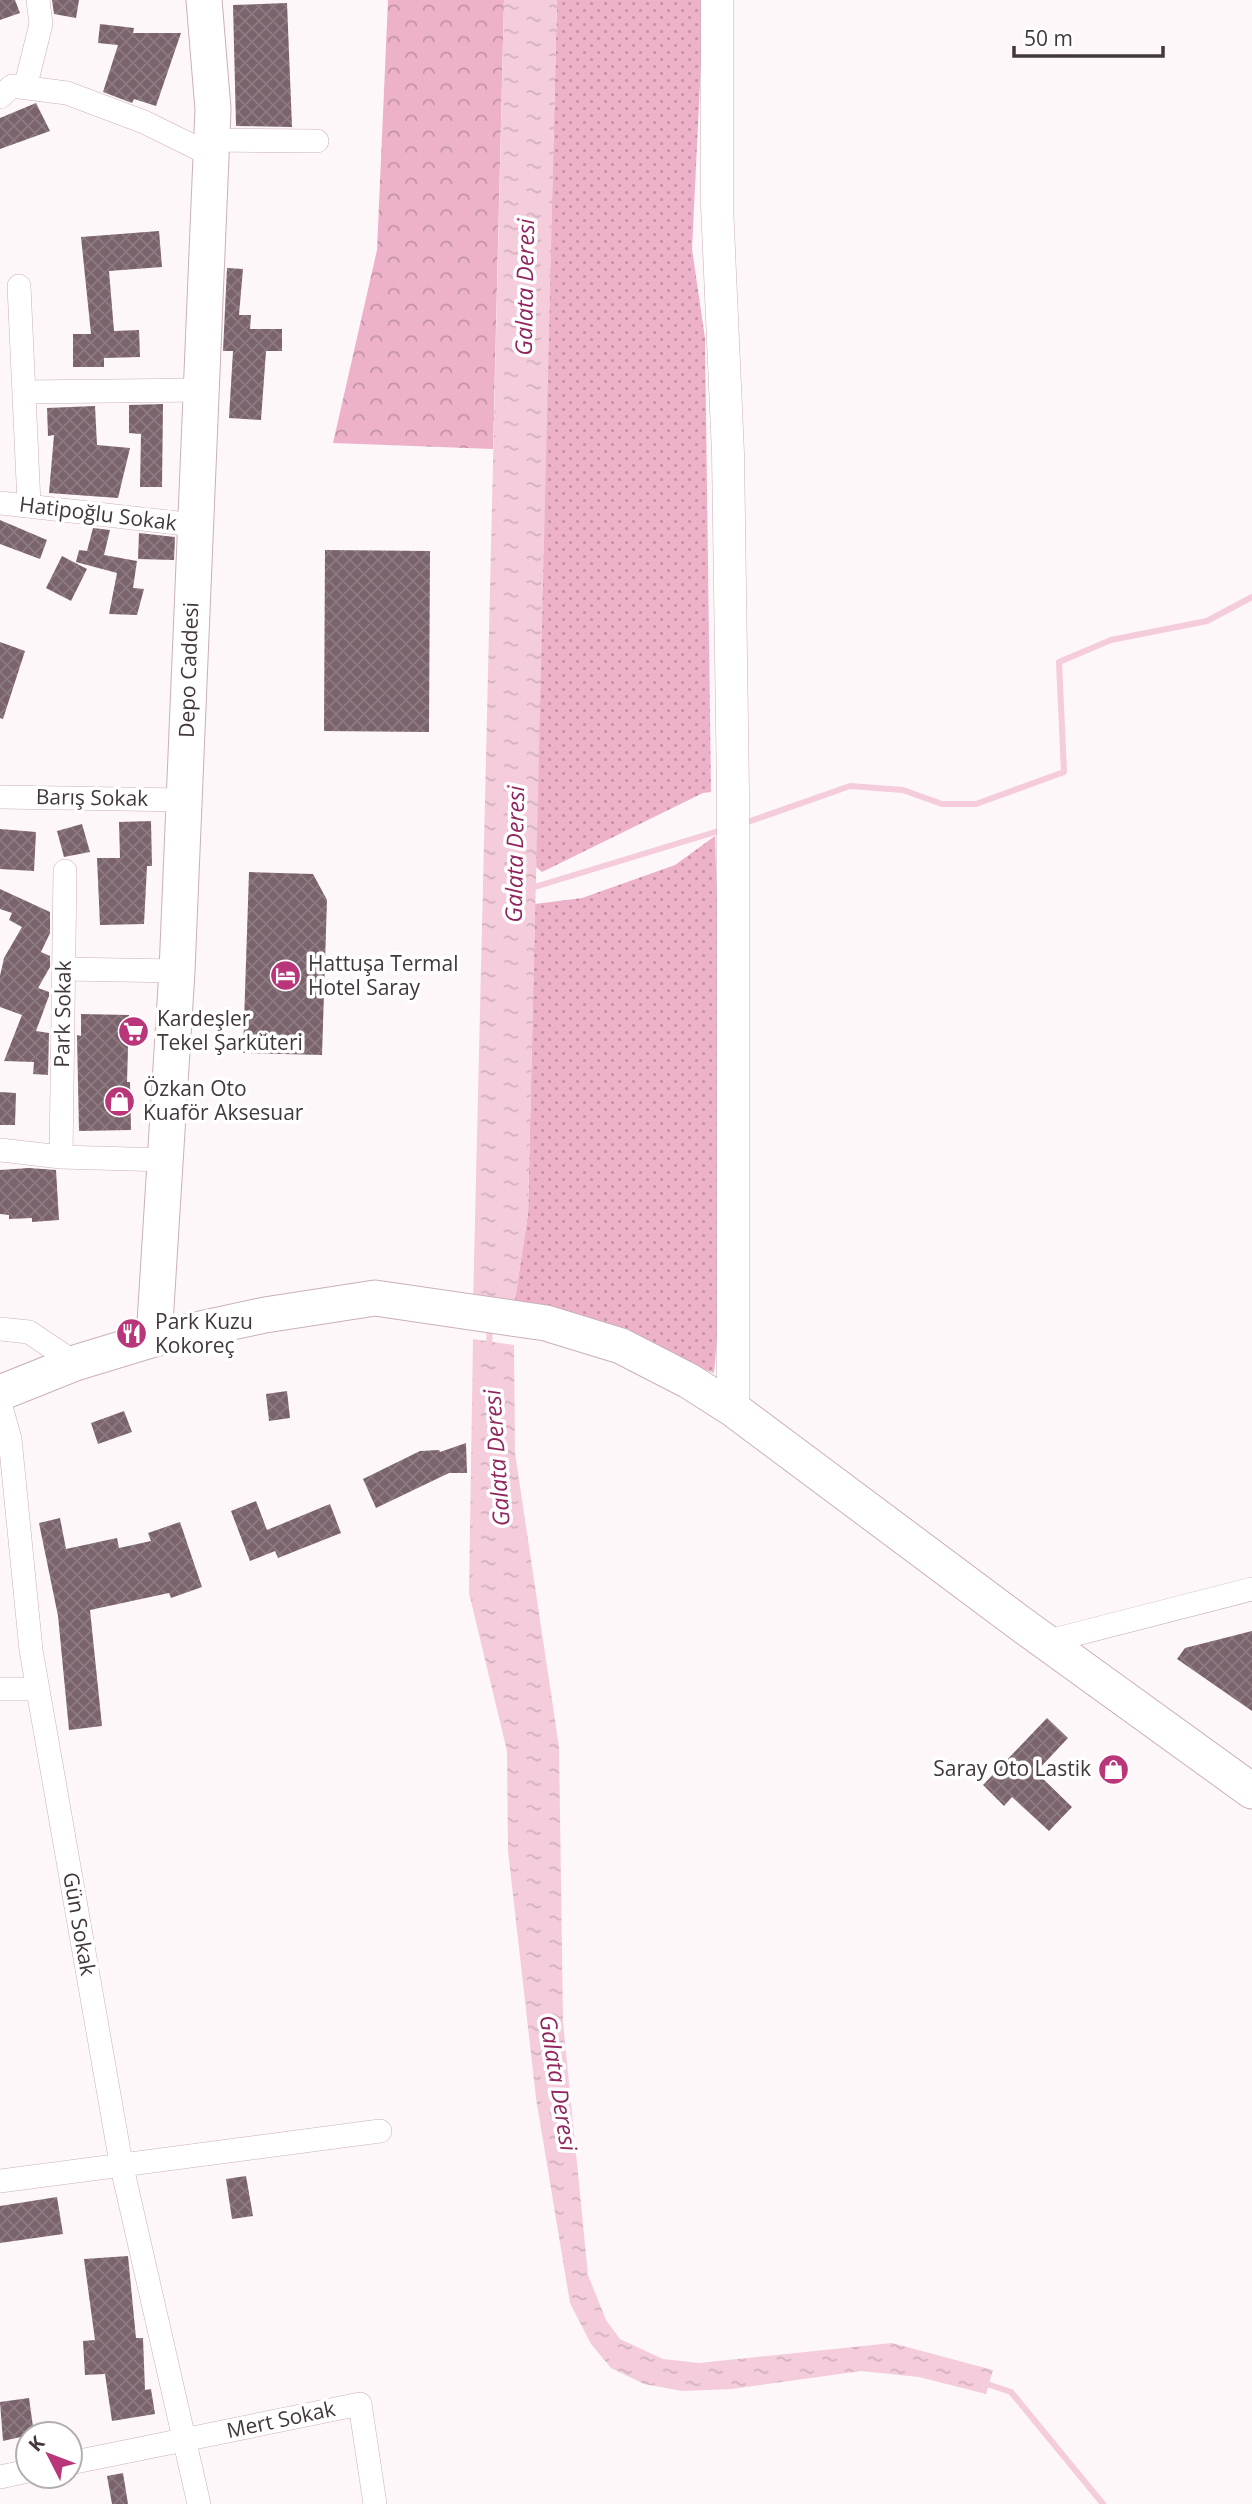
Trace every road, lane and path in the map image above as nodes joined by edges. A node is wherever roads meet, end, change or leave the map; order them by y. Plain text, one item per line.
1 (38, 0) edge
2 (204, 0) edge
3 (717, 0) edge
4 (25, 88) junction
5 (0, 97) edge
6 (317, 141) dead end
7 (211, 148) junction
8 (19, 286) dead end
9 (200, 390) junction
10 (24, 392) junction
11 (0, 503) edge
12 (29, 504) junction
13 (195, 526) junction
14 (0, 797) edge
15 (184, 800) junction
16 (65, 871) dead end
17 (64, 969) junction
18 (177, 971) junction
19 (0, 1150) edge
20 (61, 1157) junction
21 (166, 1160) junction
22 (0, 1329) edge
23 (154, 1339) junction
24 (75, 1363) junction
25 (0, 1393) edge
26 (0, 1404) edge
27 (733, 1409) junction
28 (1252, 1589) edge
29 (1045, 1642) junction
30 (0, 1689) edge
31 (38, 1689) junction
32 (1252, 1791) edge
33 (380, 2131) dead end
34 (121, 2163) junction
35 (0, 2181) edge
36 (184, 2440) junction
37 (84, 2460) edge
38 (199, 2504) edge
39 (375, 2504) edge

1 - 4 street
2 - 7 main road, Depo Caddesi
3 - 27 street
4 - 5 street
4 - 7 street
6 - 7 street
7 - 9 main road, Depo Caddesi
8 - 10 street
9 - 10 street
9 - 13 main road, Depo Caddesi
10 - 12 street
11 - 12 street, Hatipoğlu Sokak
12 - 13 street, Hatipoğlu Sokak
13 - 15 main road, Depo Caddesi
14 - 15 street, Barış Sokak
15 - 18 main road, Depo Caddesi
16 - 17 street, Park Sokak
17 - 18 street
17 - 20 street, Park Sokak
18 - 21 main road, Depo Caddesi
19 - 20 street
20 - 21 street
21 - 23 main road, Depo Caddesi
22 - 24 street
23 - 24 main road
23 - 27 main road
24 - 25 main road
26 - 31 street, Gün Sokak
27 - 29 main road
28 - 29 street
29 - 32 main road
30 - 31 street
31 - 34 street, Gün Sokak
33 - 34 street
34 - 35 street
34 - 36 street, Gün Sokak
36 - 37 street
36 - 38 street, Gün Sokak
36 - 39 street, Mert Sokak

